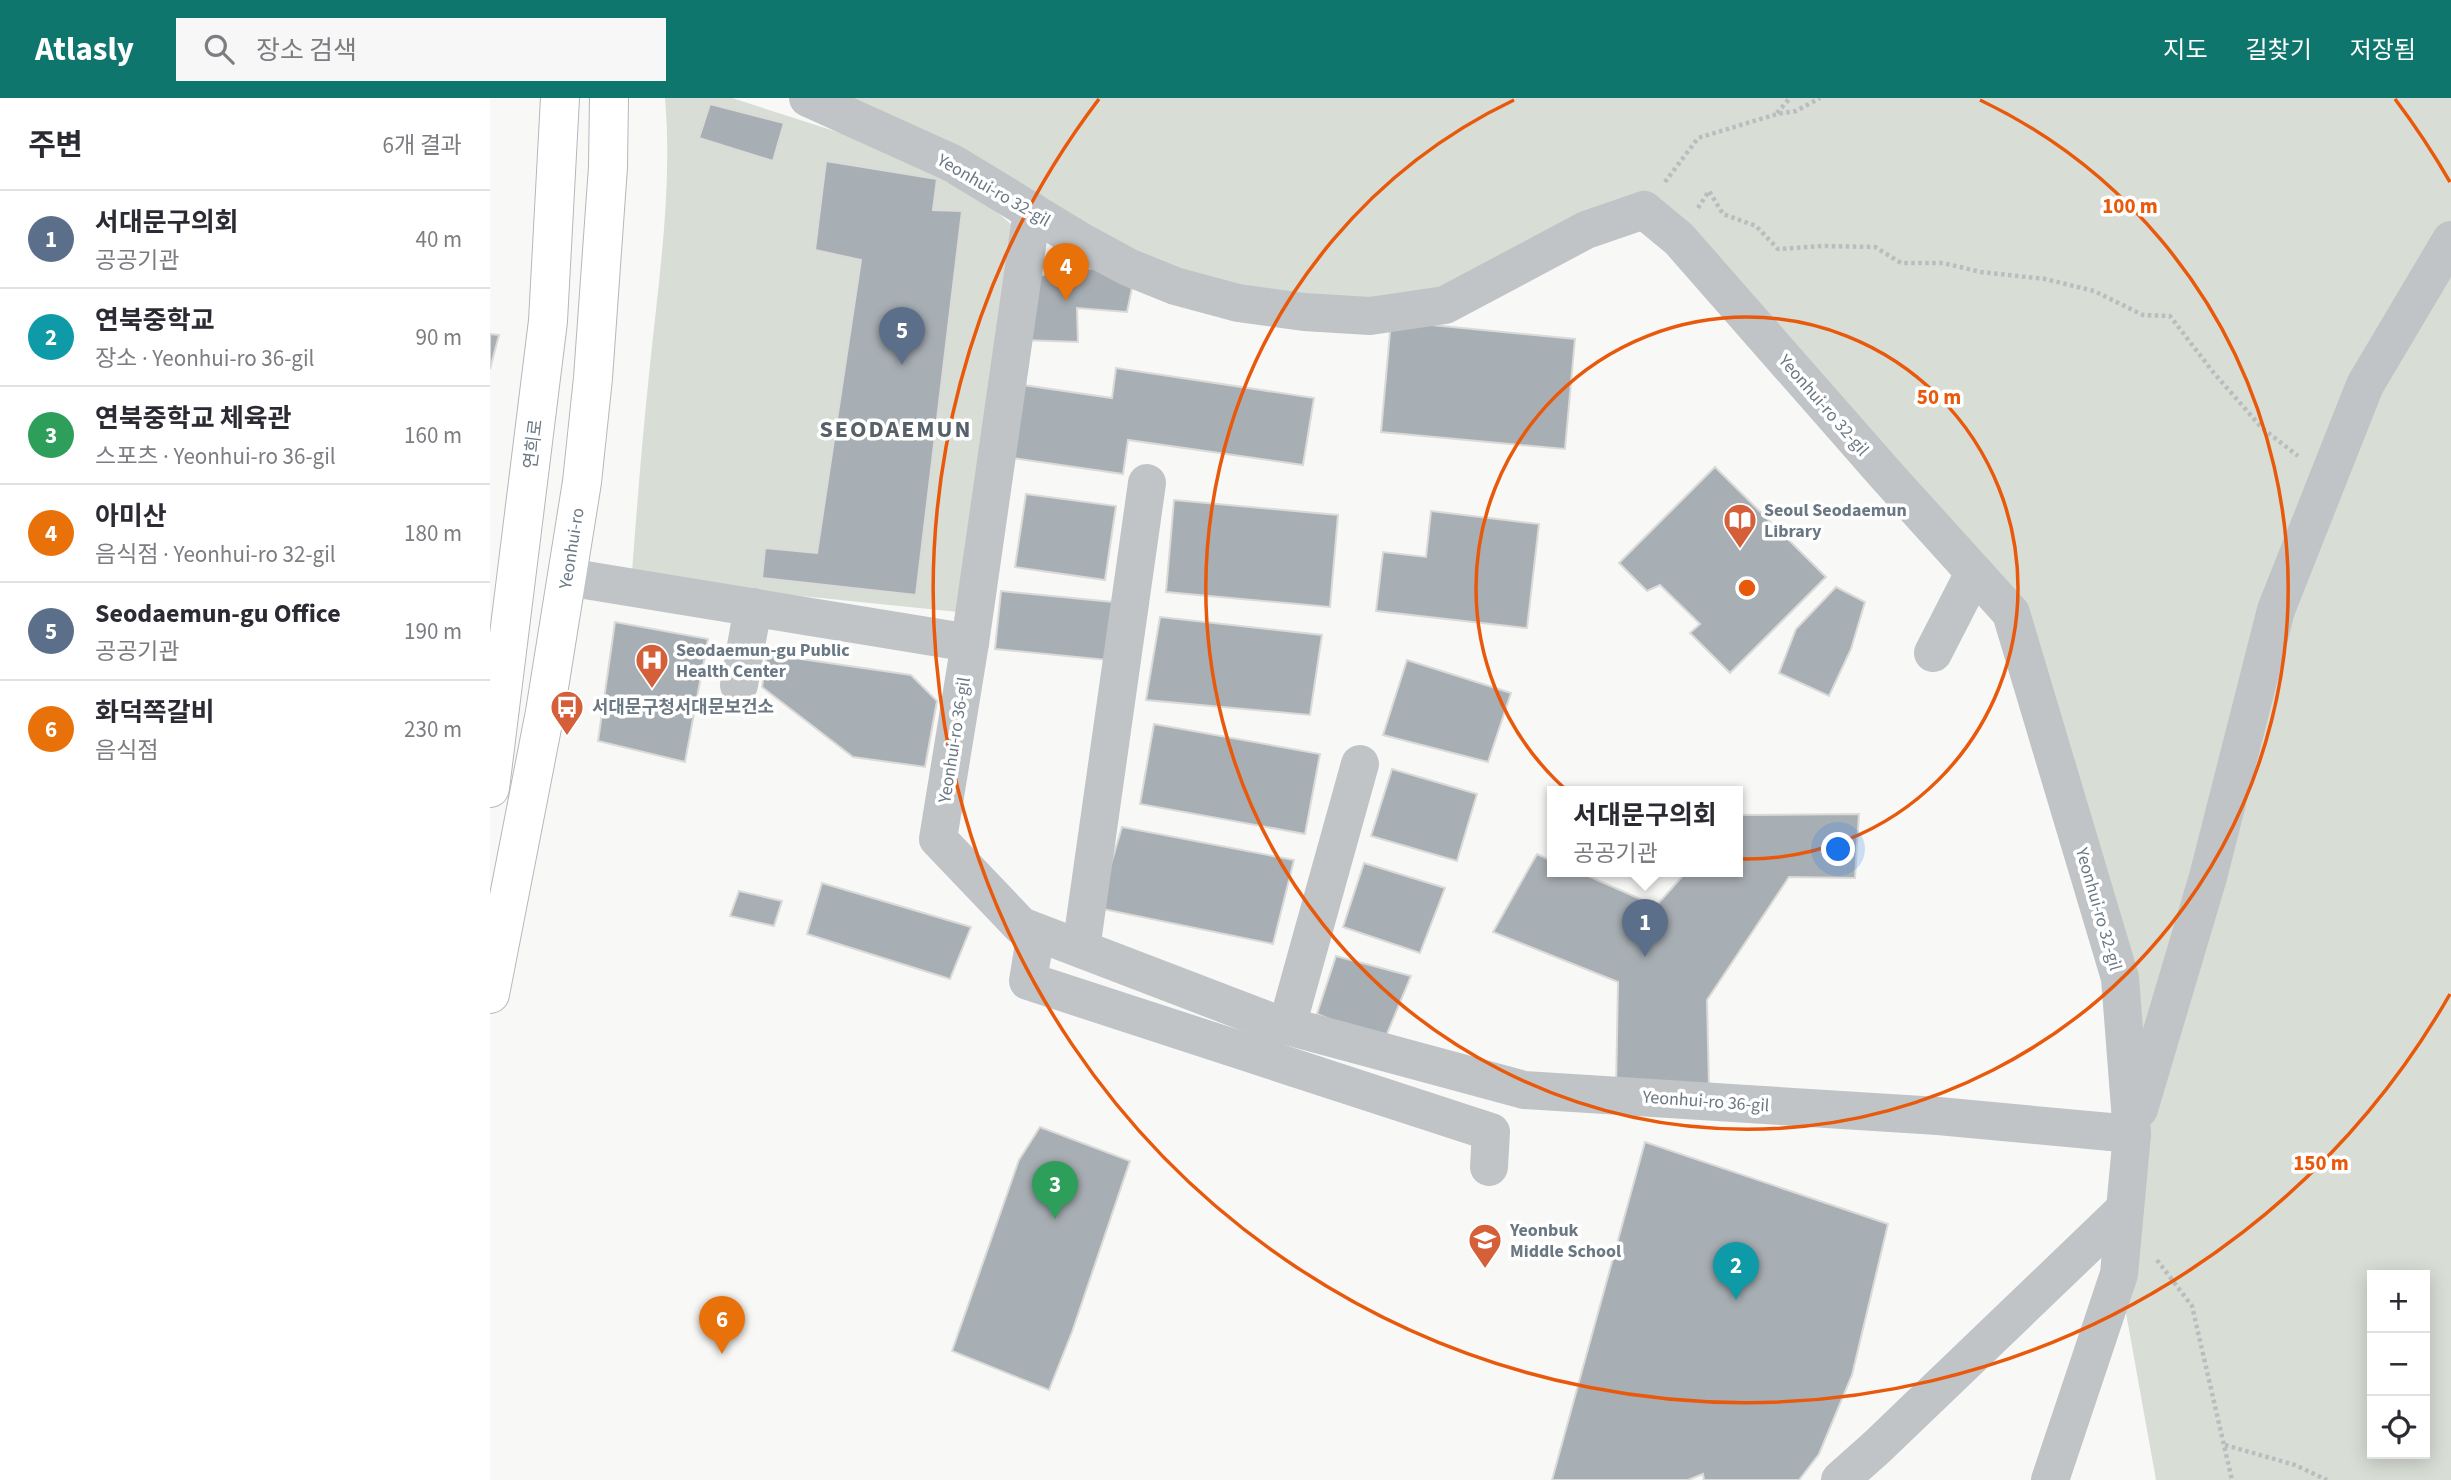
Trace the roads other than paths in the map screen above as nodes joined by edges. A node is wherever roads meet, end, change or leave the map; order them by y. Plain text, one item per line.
1 (560, 98) edge
2 (609, 98) edge
3 (808, 98) edge
4 (1032, 211) junction
5 (2451, 240) edge
6 (1147, 484) dead end
7 (1974, 573) junction
8 (567, 577) junction
9 (753, 607) junction
10 (970, 643) junction
11 (1933, 653) dead end
12 (739, 685) dead end
13 (495, 703) edge
14 (1360, 764) dead end
15 (490, 788) edge
16 (1036, 932) junction
17 (1081, 949) junction
18 (490, 993) edge
19 (1287, 1026) junction
20 (2132, 1134) junction
21 (1489, 1167) dead end
22 (2125, 1209) junction
23 (1840, 1480) edge
24 (2050, 1480) edge

1 - 13 main road, 연희로
2 - 8 main road, Yeonhui-ro
3 - 4 street, Yeonhui-ro 32-gil
4 - 7 street, Yeonhui-ro 32-gil
4 - 10 street
5 - 20 street
6 - 17 street
7 - 11 street
7 - 20 street, Yeonhui-ro 32-gil
8 - 9 street
8 - 18 main road, Yeonhui-ro
9 - 10 street
9 - 12 street
10 - 16 street, Yeonhui-ro 36-gil
13 - 15 main road, 연희로
14 - 19 street
16 - 17 street, Yeonhui-ro 36-gil
16 - 21 street
17 - 19 street, Yeonhui-ro 36-gil
19 - 20 street, Yeonhui-ro 36-gil
20 - 22 street, Yeonhui-ro 32-gil
22 - 23 street
22 - 24 street, Yeonhui-ro 32-gil

